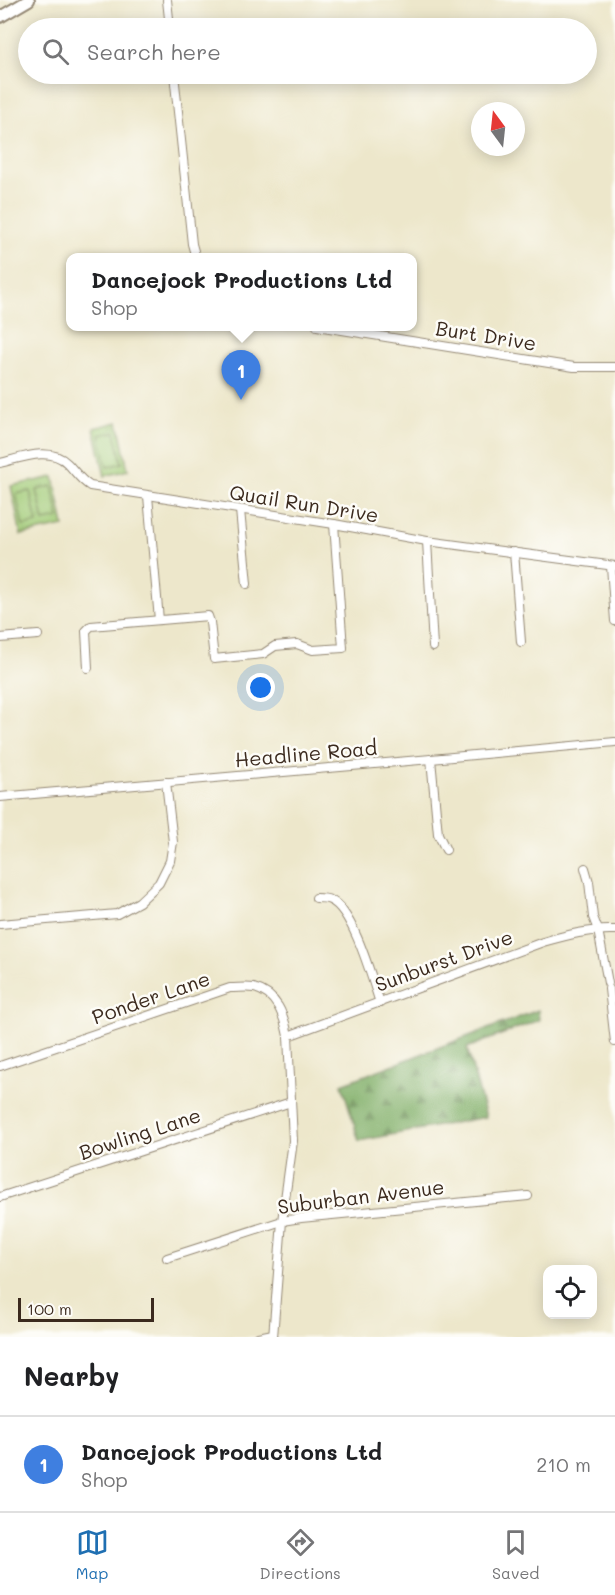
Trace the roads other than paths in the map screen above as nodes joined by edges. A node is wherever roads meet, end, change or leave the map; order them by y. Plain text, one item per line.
1 (29, 0) edge
2 (167, 0) edge
3 (0, 17) edge
4 (169, 18) edge
5 (175, 84) edge
6 (195, 253) edge
7 (343, 331) edge
8 (615, 367) edge
9 (0, 463) edge
10 (148, 496) junction
11 (240, 510) junction
12 (334, 524) junction
13 (427, 541) junction
14 (514, 552) junction
15 (613, 566) edge
16 (247, 584) dead end
17 (159, 620) junction
18 (615, 621) edge
19 (38, 635) dead end
20 (0, 638) edge
21 (521, 642) dead end
22 (433, 647) dead end
23 (88, 668) dead end
24 (615, 742) edge
25 (430, 759) junction
26 (166, 782) junction
27 (0, 797) edge
28 (446, 850) dead end
29 (585, 868) dead end
30 (316, 898) dead end
31 (0, 924) edge
32 (598, 930) junction
33 (615, 930) edge
34 (380, 1003) junction
35 (288, 1036) junction
36 (615, 1042) edge
37 (0, 1066) edge
38 (291, 1102) junction
39 (528, 1196) dead end
40 (0, 1197) edge
41 (282, 1221) junction
42 (167, 1258) dead end
43 (273, 1335) edge
44 (258, 1337) edge

1 - 3 street
2 - 4 street
5 - 6 street
7 - 8 street, Burt Drive
9 - 10 street, Quail Run Drive
10 - 11 street, Quail Run Drive
10 - 17 street
11 - 12 street, Quail Run Drive
11 - 16 street
12 - 13 street, Quail Run Drive
12 - 17 street
13 - 14 street, Quail Run Drive
13 - 22 street
14 - 15 street, Quail Run Drive
14 - 21 street
15 - 18 street
17 - 23 street
19 - 20 street
24 - 25 street, Headline Road
25 - 26 street, Headline Road
25 - 28 street
26 - 27 street, Headline Road
26 - 31 street
29 - 32 street
30 - 34 street
32 - 33 street, Sunburst Drive
32 - 34 street, Sunburst Drive
32 - 36 street
34 - 35 street, Sunburst Drive
35 - 37 street, Ponder Lane
35 - 38 street, Ponder Lane
38 - 40 street, Bowling Lane
38 - 41 street, Ponder Lane
39 - 41 street, Suburban Avenue
41 - 42 street, Suburban Avenue
41 - 43 street, Ponder Lane
43 - 44 street

